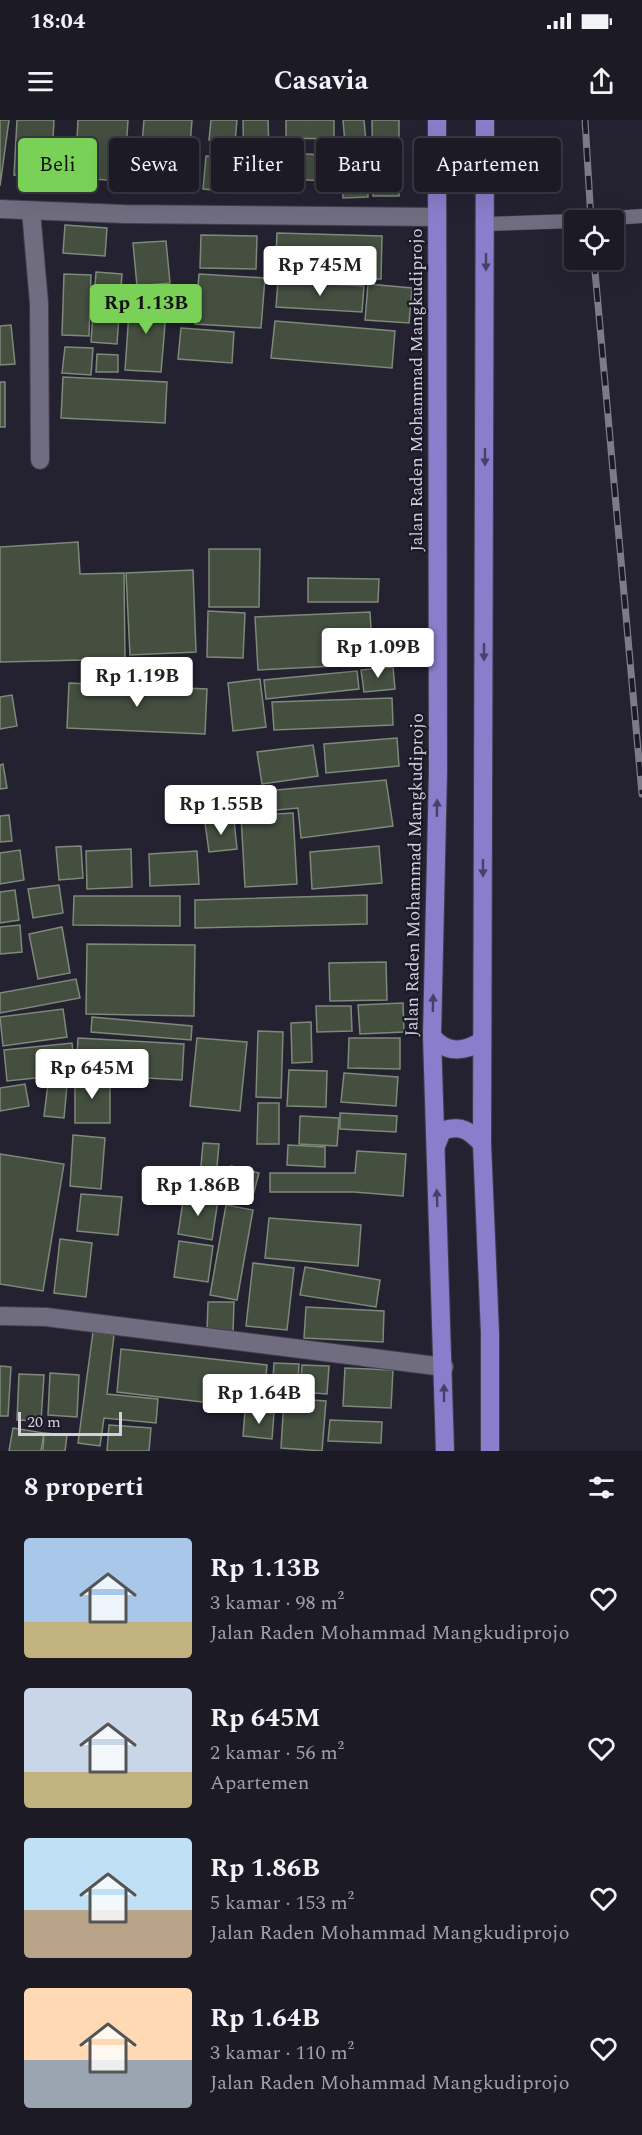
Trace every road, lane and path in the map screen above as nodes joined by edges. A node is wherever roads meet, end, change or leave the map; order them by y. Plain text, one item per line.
1 (437, 120) edge
2 (485, 120) edge
3 (0, 209) edge
4 (31, 211) junction
5 (642, 216) edge
6 (437, 217) junction
7 (624, 217) edge
8 (564, 221) edge
9 (486, 224) junction
10 (40, 460) dead end
11 (432, 1036) junction
12 (482, 1041) junction
13 (482, 1144) junction
14 (435, 1148) junction
15 (0, 1316) edge
16 (444, 1367) junction
17 (445, 1451) edge
18 (490, 1451) edge

1 - 6 highway, Jalan Raden Mohammad Mangkudiprojo
2 - 9 highway
3 - 4 street
4 - 6 street
4 - 10 street
5 - 7 lane
11 -> 6 highway, Jalan Raden Mohammad Mangkudiprojo
8 - 9 lane
9 -> 12 highway
11 - 12 highway
11 - 14 highway, Jalan Raden Mohammad Mangkudiprojo
12 - 13 highway
13 - 14 highway
13 - 18 highway
16 -> 14 highway, Jalan Raden Mohammad Mangkudiprojo
15 - 16 street
17 -> 16 highway, Jalan Raden Mohammad Mangkudiprojo

